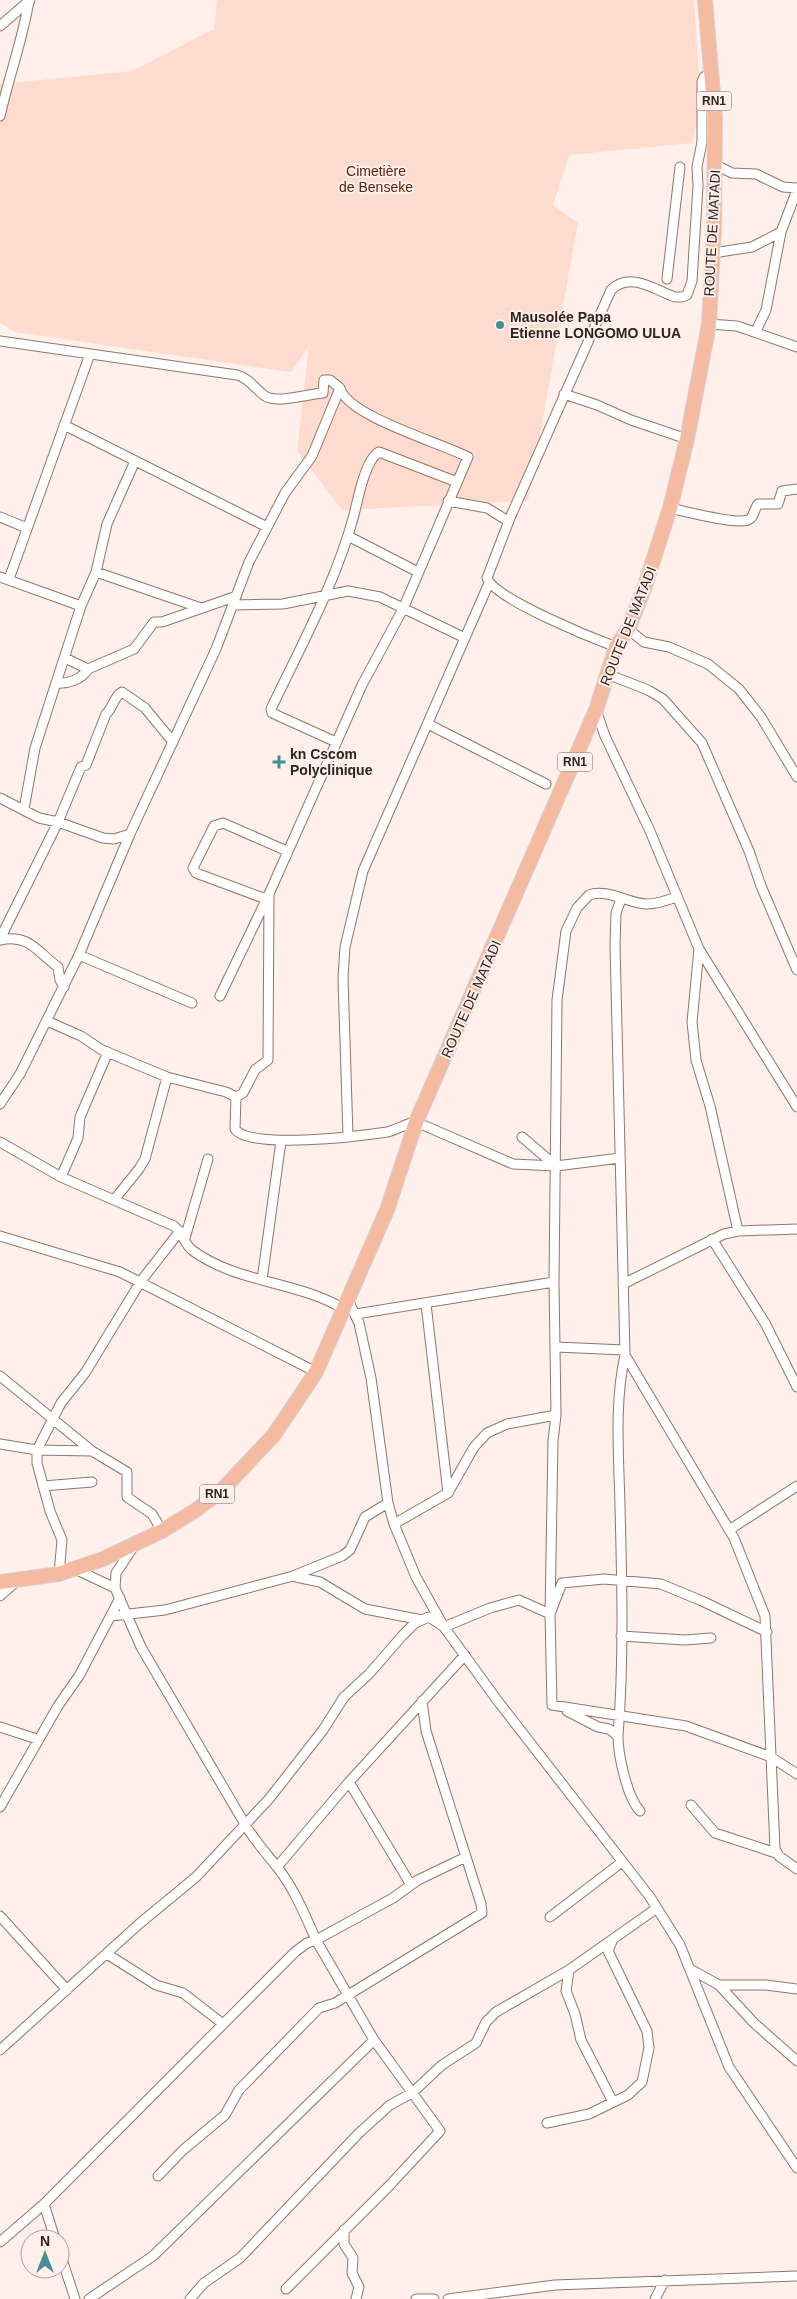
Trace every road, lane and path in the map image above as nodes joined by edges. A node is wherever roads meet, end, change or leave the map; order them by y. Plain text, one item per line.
1 (705, 0) edge
2 (29, 1) edge
3 (0, 26) edge
4 (712, 72) junction
5 (0, 116) edge
6 (716, 165) junction
7 (680, 167) dead end
8 (796, 193) edge
9 (781, 232) junction
10 (713, 253) junction
11 (667, 278) dead end
12 (709, 324) junction
13 (756, 332) junction
14 (0, 341) edge
15 (797, 348) edge
16 (90, 354) junction
17 (340, 388) junction
18 (564, 394) junction
19 (64, 425) junction
20 (687, 438) junction
21 (135, 461) junction
22 (457, 482) junction
23 (797, 489) edge
24 (448, 501) junction
25 (670, 508) junction
26 (0, 517) edge
27 (508, 521) junction
28 (27, 528) junction
29 (267, 528) junction
30 (348, 536) junction
31 (96, 572) junction
32 (418, 572) junction
33 (4, 578) edge
34 (489, 583) junction
35 (325, 594) junction
36 (234, 601) junction
37 (81, 606) junction
38 (201, 608) junction
39 (403, 609) junction
40 (628, 629) junction
41 (465, 638) junction
42 (616, 647) junction
43 (65, 658) junction
44 (88, 669) junction
45 (607, 674) junction
46 (56, 683) junction
47 (596, 710) junction
48 (428, 724) junction
49 (173, 742) junction
50 (336, 742) junction
51 (797, 777) edge
52 (546, 784) dead end
53 (0, 798) edge
54 (24, 809) junction
55 (58, 822) junction
56 (130, 834) junction
57 (287, 851) junction
58 (268, 896) junction
59 (676, 898) junction
60 (621, 899) junction
61 (0, 939) edge
62 (699, 949) junction
63 (79, 955) junction
64 (797, 970) edge
65 (64, 987) junction
66 (220, 996) dead end
67 (192, 1003) dead end
68 (47, 1021) junction
69 (108, 1052) junction
70 (167, 1077) junction
71 (236, 1096) junction
72 (0, 1104) edge
73 (797, 1107) edge
74 (416, 1122) junction
75 (348, 1136) junction
76 (522, 1137) dead end
77 (281, 1141) junction
78 (0, 1142) edge
79 (620, 1158) junction
80 (208, 1160) dead end
81 (556, 1166) junction
82 (61, 1177) junction
83 (114, 1200) junction
84 (738, 1231) junction
85 (796, 1231) edge
86 (183, 1234) junction
87 (0, 1236) edge
88 (712, 1239) junction
89 (262, 1280) junction
90 (141, 1281) junction
91 (554, 1282) junction
92 (623, 1284) junction
93 (345, 1303) junction
94 (426, 1304) junction
95 (356, 1314) junction
96 (556, 1347) junction
97 (625, 1352) junction
98 (316, 1372) junction
99 (0, 1376) edge
100 (797, 1386) edge
101 (556, 1415) junction
102 (53, 1418) junction
103 (0, 1444) edge
104 (37, 1450) junction
105 (92, 1451) junction
106 (92, 1482) dead end
107 (43, 1486) junction
108 (797, 1486) edge
109 (448, 1493) junction
110 (388, 1503) junction
111 (394, 1524) junction
112 (729, 1530) junction
113 (162, 1531) junction
114 (134, 1546) junction
115 (75, 1569) junction
116 (59, 1574) junction
117 (293, 1576) junction
118 (17, 1581) junction
119 (0, 1582) edge
120 (622, 1582) junction
121 (114, 1588) junction
122 (0, 1596) edge
123 (120, 1598) junction
124 (550, 1614) junction
125 (111, 1616) junction
126 (128, 1616) junction
127 (765, 1616) junction
128 (422, 1620) junction
129 (750, 1625) junction
130 (444, 1627) junction
131 (767, 1632) junction
132 (621, 1636) junction
133 (711, 1638) dead end
134 (465, 1655) junction
135 (422, 1701) junction
136 (561, 1707) junction
137 (620, 1715) junction
138 (0, 1727) edge
139 (618, 1736) junction
140 (38, 1739) junction
141 (771, 1758) junction
142 (797, 1774) edge
143 (349, 1782) junction
144 (692, 1805) dead end
145 (0, 1807) edge
146 (640, 1811) dead end
147 (246, 1826) junction
148 (776, 1853) junction
149 (466, 1857) junction
150 (622, 1862) junction
151 (277, 1867) junction
152 (797, 1869) edge
153 (411, 1884) junction
154 (657, 1908) junction
155 (0, 1916) edge
156 (550, 1917) dead end
157 (614, 1936) junction
158 (316, 1940) junction
159 (107, 1954) junction
160 (690, 1969) junction
161 (569, 1970) junction
162 (719, 1985) junction
163 (797, 1989) edge
164 (68, 1990) junction
165 (348, 1994) junction
166 (223, 2024) junction
167 (374, 2040) junction
168 (0, 2050) edge
169 (797, 2061) edge
170 (412, 2093) junction
171 (613, 2102) junction
172 (547, 2123) dead end
173 (797, 2168) edge
174 (158, 2176) dead end
175 (44, 2204) junction
176 (53, 2229) edge
177 (344, 2230) junction
178 (0, 2242) edge
179 (797, 2276) edge
180 (68, 2279) edge
181 (665, 2280) junction
182 (286, 2289) dead end
183 (75, 2299) edge
184 (89, 2299) edge
185 (190, 2299) edge
186 (356, 2299) edge
187 (416, 2299) edge
188 (434, 2299) edge
189 (448, 2299) edge
190 (655, 2299) edge

1 - 4 highway, ROUTE DE MATADI / RN1
2 - 3 street
2 - 5 street
4 - 6 highway, ROUTE DE MATADI / RN1
4 - 18 street
6 - 8 street
6 - 10 highway, ROUTE DE MATADI / RN1
7 - 11 street
8 - 9 street
9 - 10 street
9 - 13 street
10 - 12 highway, ROUTE DE MATADI / RN1
12 - 13 street
12 - 20 highway, ROUTE DE MATADI / RN1
13 - 15 street
14 - 16 street
16 - 17 street
16 - 19 street
17 - 22 street
17 - 29 street
18 - 20 street
18 - 27 street
19 - 21 street
19 - 28 street
20 - 25 highway, ROUTE DE MATADI / RN1
21 - 29 street
21 - 31 street
22 - 24 street
22 - 30 street
23 - 25 street
24 - 27 street
24 - 32 street
25 - 40 highway, ROUTE DE MATADI / RN1
26 - 28 street
27 - 34 street
28 - 33 street
29 - 36 street
30 - 32 street
30 - 35 street
31 - 37 street
31 - 38 street
32 - 39 street
33 - 37 street
34 - 41 street
34 - 42 street
35 - 36 street
35 - 39 street
35 - 50 street
36 - 38 street
36 - 49 street
37 - 43 street
38 - 44 street
39 - 41 street
39 - 50 street
40 - 42 highway, ROUTE DE MATADI / RN1
40 - 51 street
41 - 48 street
42 - 45 highway, ROUTE DE MATADI / RN1
43 - 44 street
43 - 46 street
44 - 46 street
45 - 47 highway, ROUTE DE MATADI / RN1
45 - 64 street
46 - 54 street
47 - 59 street
47 - 74 highway, ROUTE DE MATADI / RN1
48 - 52 street
48 - 75 street
49 - 55 street
49 - 56 street
50 - 57 street
53 - 54 street
54 - 55 street
55 - 56 street
55 - 61 street
56 - 63 street
57 - 58 street
57 - 58 street
58 - 66 street
58 - 71 street
59 - 60 street
59 - 62 street
60 - 79 street
60 - 81 street
61 - 65 street
62 - 73 street
62 - 84 street
63 - 65 street
63 - 67 street
65 - 68 street
68 - 69 street
68 - 72 street
69 - 70 street
69 - 82 street
70 - 71 street
70 - 83 street
71 - 77 street
74 - 75 street
74 - 81 street
74 - 93 highway, ROUTE DE MATADI / RN1
75 - 77 street
76 - 81 street
77 - 89 street
78 - 82 street
79 - 81 street
79 - 92 street
80 - 86 street
81 - 91 street
82 - 83 street
83 - 86 street
84 - 85 street
84 - 88 street
86 - 89 street
86 - 90 street
87 - 90 street
88 - 92 street
88 - 100 street
89 - 93 street
90 - 98 street
90 - 102 street
91 - 94 street
91 - 96 street
92 - 97 street
93 - 95 street
93 - 98 highway, RN1
94 - 95 street
94 - 109 street
95 - 110 street
96 - 97 street
96 - 101 street
97 - 112 street
97 - 120 street
98 - 113 highway, RN1
99 - 102 street
101 - 109 street
101 - 124 street
102 - 104 street
102 - 105 street
103 - 104 street
104 - 105 street
104 - 107 street
105 - 113 street
106 - 107 street
107 - 116 street
108 - 112 street
109 - 111 street
110 - 111 street
110 - 117 street
111 - 130 street
112 - 127 street
113 - 114 highway, RN1
114 - 115 highway, RN1
114 - 121 street
115 - 116 highway, RN1
115 - 121 street
116 - 118 highway, RN1
117 - 126 street
117 - 128 street
118 - 119 highway, RN1
118 - 122 street
120 - 124 street
120 - 129 street
120 - 132 street
121 - 123 street
123 - 125 street
123 - 126 street
124 - 130 street
124 - 136 street
125 - 126 street
125 - 140 street
126 - 147 street
127 - 129 street
127 - 131 street
128 - 130 street
128 - 147 street
129 - 131 street
130 - 134 street
131 - 141 street
132 - 133 street
132 - 137 street
134 - 135 street
134 - 150 street
135 - 143 street
135 - 149 street
136 - 137 street
136 - 139 street
137 - 139 street
137 - 141 street
138 - 140 street
139 - 146 street
140 - 145 street
141 - 142 street
141 - 148 street
143 - 151 street
143 - 153 street
144 - 148 street
147 - 151 street
147 - 159 street
148 - 152 street
149 - 153 street
149 - 165 street
150 - 154 street
150 - 156 street
151 - 158 street
153 - 158 street
154 - 157 street
154 - 160 street
155 - 164 street
157 - 161 street
157 - 171 street
158 - 165 street
158 - 166 street
159 - 164 street
159 - 166 street
160 - 162 street
160 - 173 street
161 - 170 street
161 - 171 street
162 - 163 street
162 - 169 street
164 - 168 street
165 - 167 street
165 - 174 street
166 - 175 street
167 - 170 street
167 - 184 street
170 - 177 street
170 - 185 street
171 - 172 street
175 - 176 street
175 - 178 street
177 - 182 street
177 - 186 street
179 - 181 street
180 - 183 street
181 - 189 street
181 - 190 street
187 - 188 street

